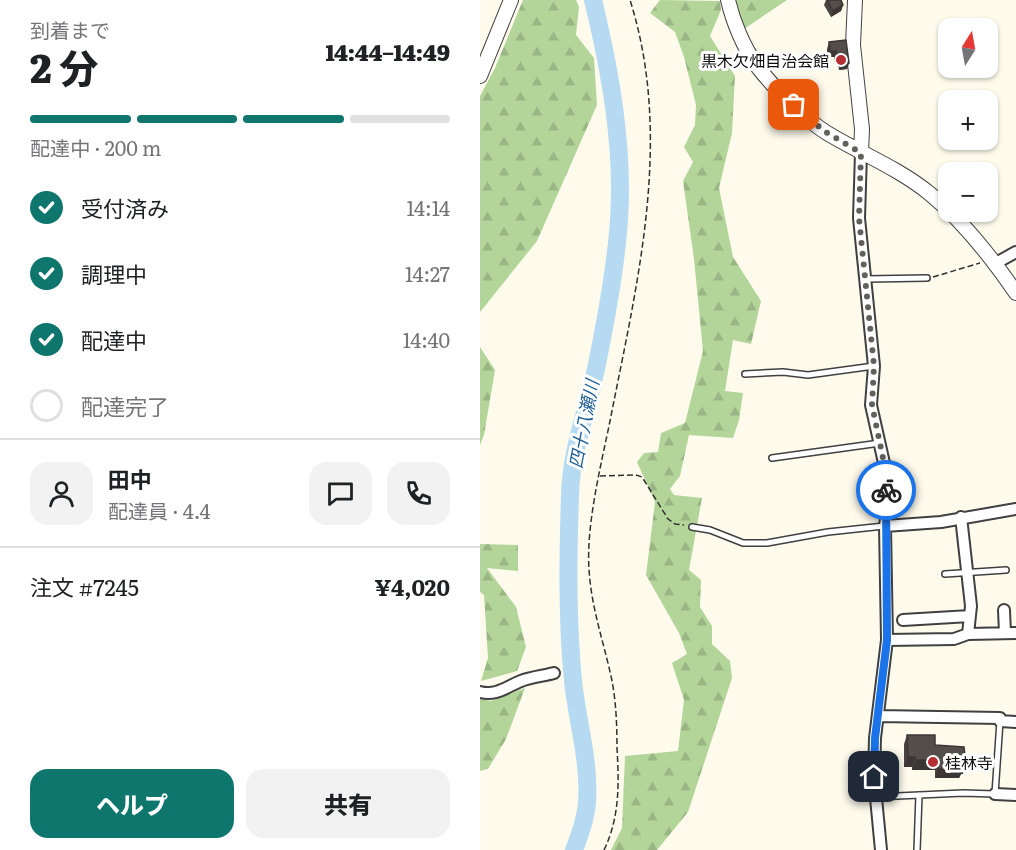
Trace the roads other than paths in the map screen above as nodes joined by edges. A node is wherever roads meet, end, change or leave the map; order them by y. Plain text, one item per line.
1 (511, 0) edge
2 (728, 0) edge
3 (855, 0) edge
4 (480, 76) edge
5 (861, 153) junction
6 (1016, 252) edge
7 (994, 261) junction
8 (927, 278) road end
9 (864, 279) junction
10 (1016, 293) edge
11 (874, 366) junction
12 (745, 374) dead end
13 (880, 443) junction
14 (772, 458) dead end
15 (1016, 509) edge
16 (961, 518) junction
17 (885, 526) junction
18 (692, 527) road end
19 (1006, 570) dead end
20 (968, 573) junction
21 (945, 574) dead end
22 (1004, 610) dead end
23 (970, 616) junction
24 (903, 620) dead end
25 (1010, 633) edge
26 (968, 634) junction
27 (887, 640) junction
28 (554, 673) dead end
29 (480, 692) edge
30 (878, 716) junction
31 (1000, 722) junction
32 (1016, 722) edge
33 (995, 794) junction
34 (919, 795) junction
35 (1016, 795) edge
36 (876, 797) junction
37 (881, 850) edge
38 (917, 850) edge

1 - 4 street
2 - 5 street
3 - 5 street
5 - 7 street
5 - 9 street
6 - 7 street
7 - 10 street
8 - 9 lane
9 - 11 street
11 - 12 lane
11 - 13 street
13 - 14 lane
13 - 17 street
15 - 16 street
16 - 17 street
16 - 20 street
17 - 18 lane
17 - 27 street
19 - 20 lane
20 - 21 lane
20 - 23 street
22 - 25 street
23 - 24 street
23 - 26 street
25 - 26 street
26 - 27 street
27 - 30 street
28 - 29 street
30 - 31 street
30 - 36 street
31 - 32 street
31 - 33 lane
33 - 34 lane
33 - 35 street
34 - 36 lane
34 - 38 lane
36 - 37 street

